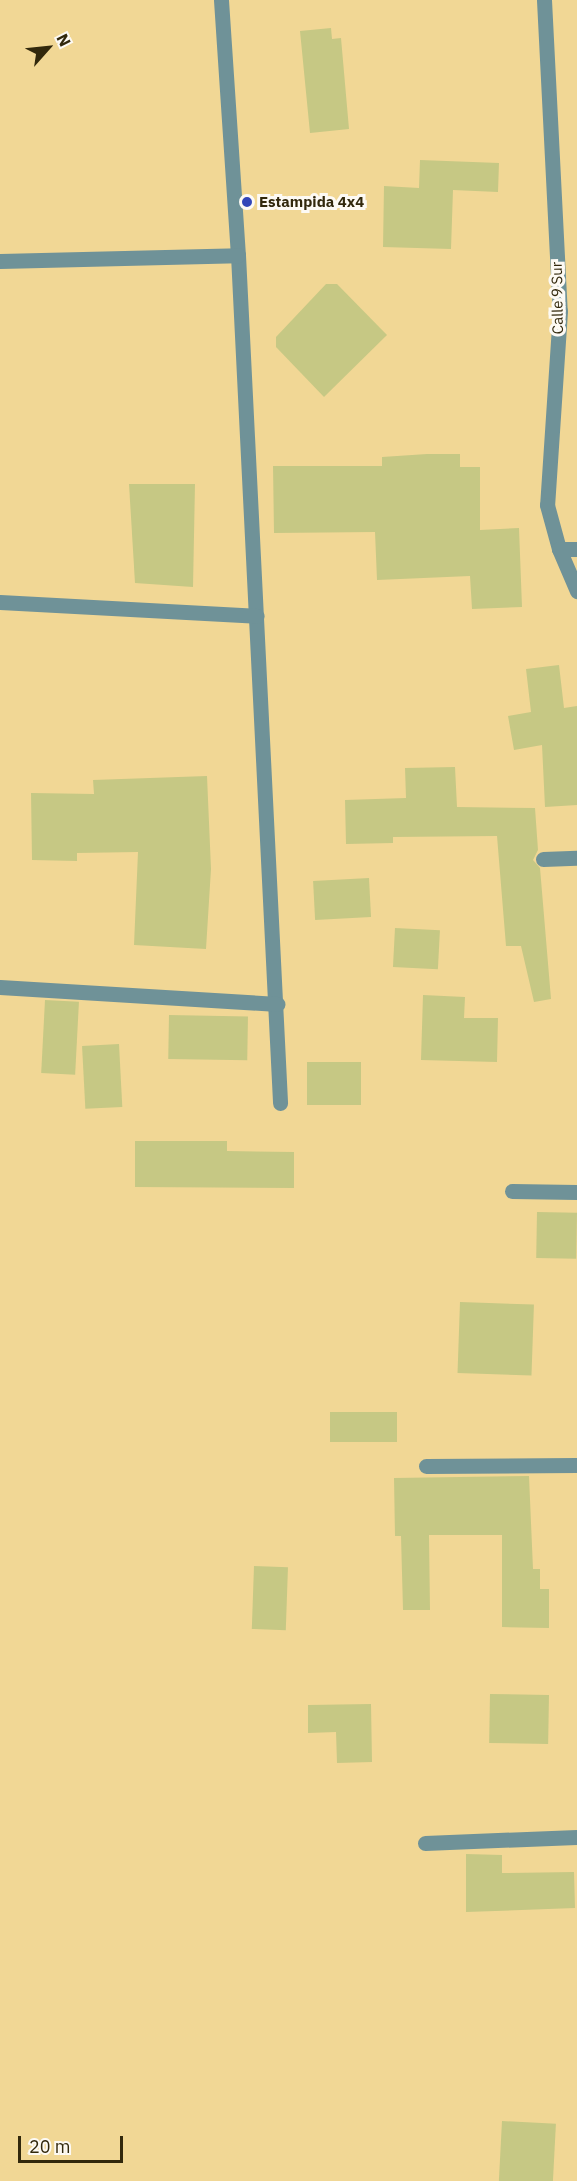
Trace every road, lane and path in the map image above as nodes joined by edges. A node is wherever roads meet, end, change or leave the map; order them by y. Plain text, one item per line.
1 (221, 0) edge
2 (544, 0) edge
3 (238, 255) junction
4 (0, 261) edge
5 (559, 549) junction
6 (577, 549) edge
7 (577, 591) edge
8 (0, 602) edge
9 (257, 616) junction
10 (577, 858) edge
11 (543, 859) dead end
12 (0, 987) edge
13 (278, 1004) junction
14 (280, 1103) dead end
15 (512, 1191) dead end
16 (577, 1192) edge
17 (577, 1465) edge
18 (426, 1466) dead end
19 (577, 1837) edge
20 (425, 1843) dead end

1 - 3 street
2 - 5 street, Calle 9 Sur
3 - 4 street
3 - 9 street
5 - 6 street
5 - 7 street, Calle 9 Sur
8 - 9 street
9 - 13 street
10 - 11 street
12 - 13 street
13 - 14 street
15 - 16 street
17 - 18 street
19 - 20 street

